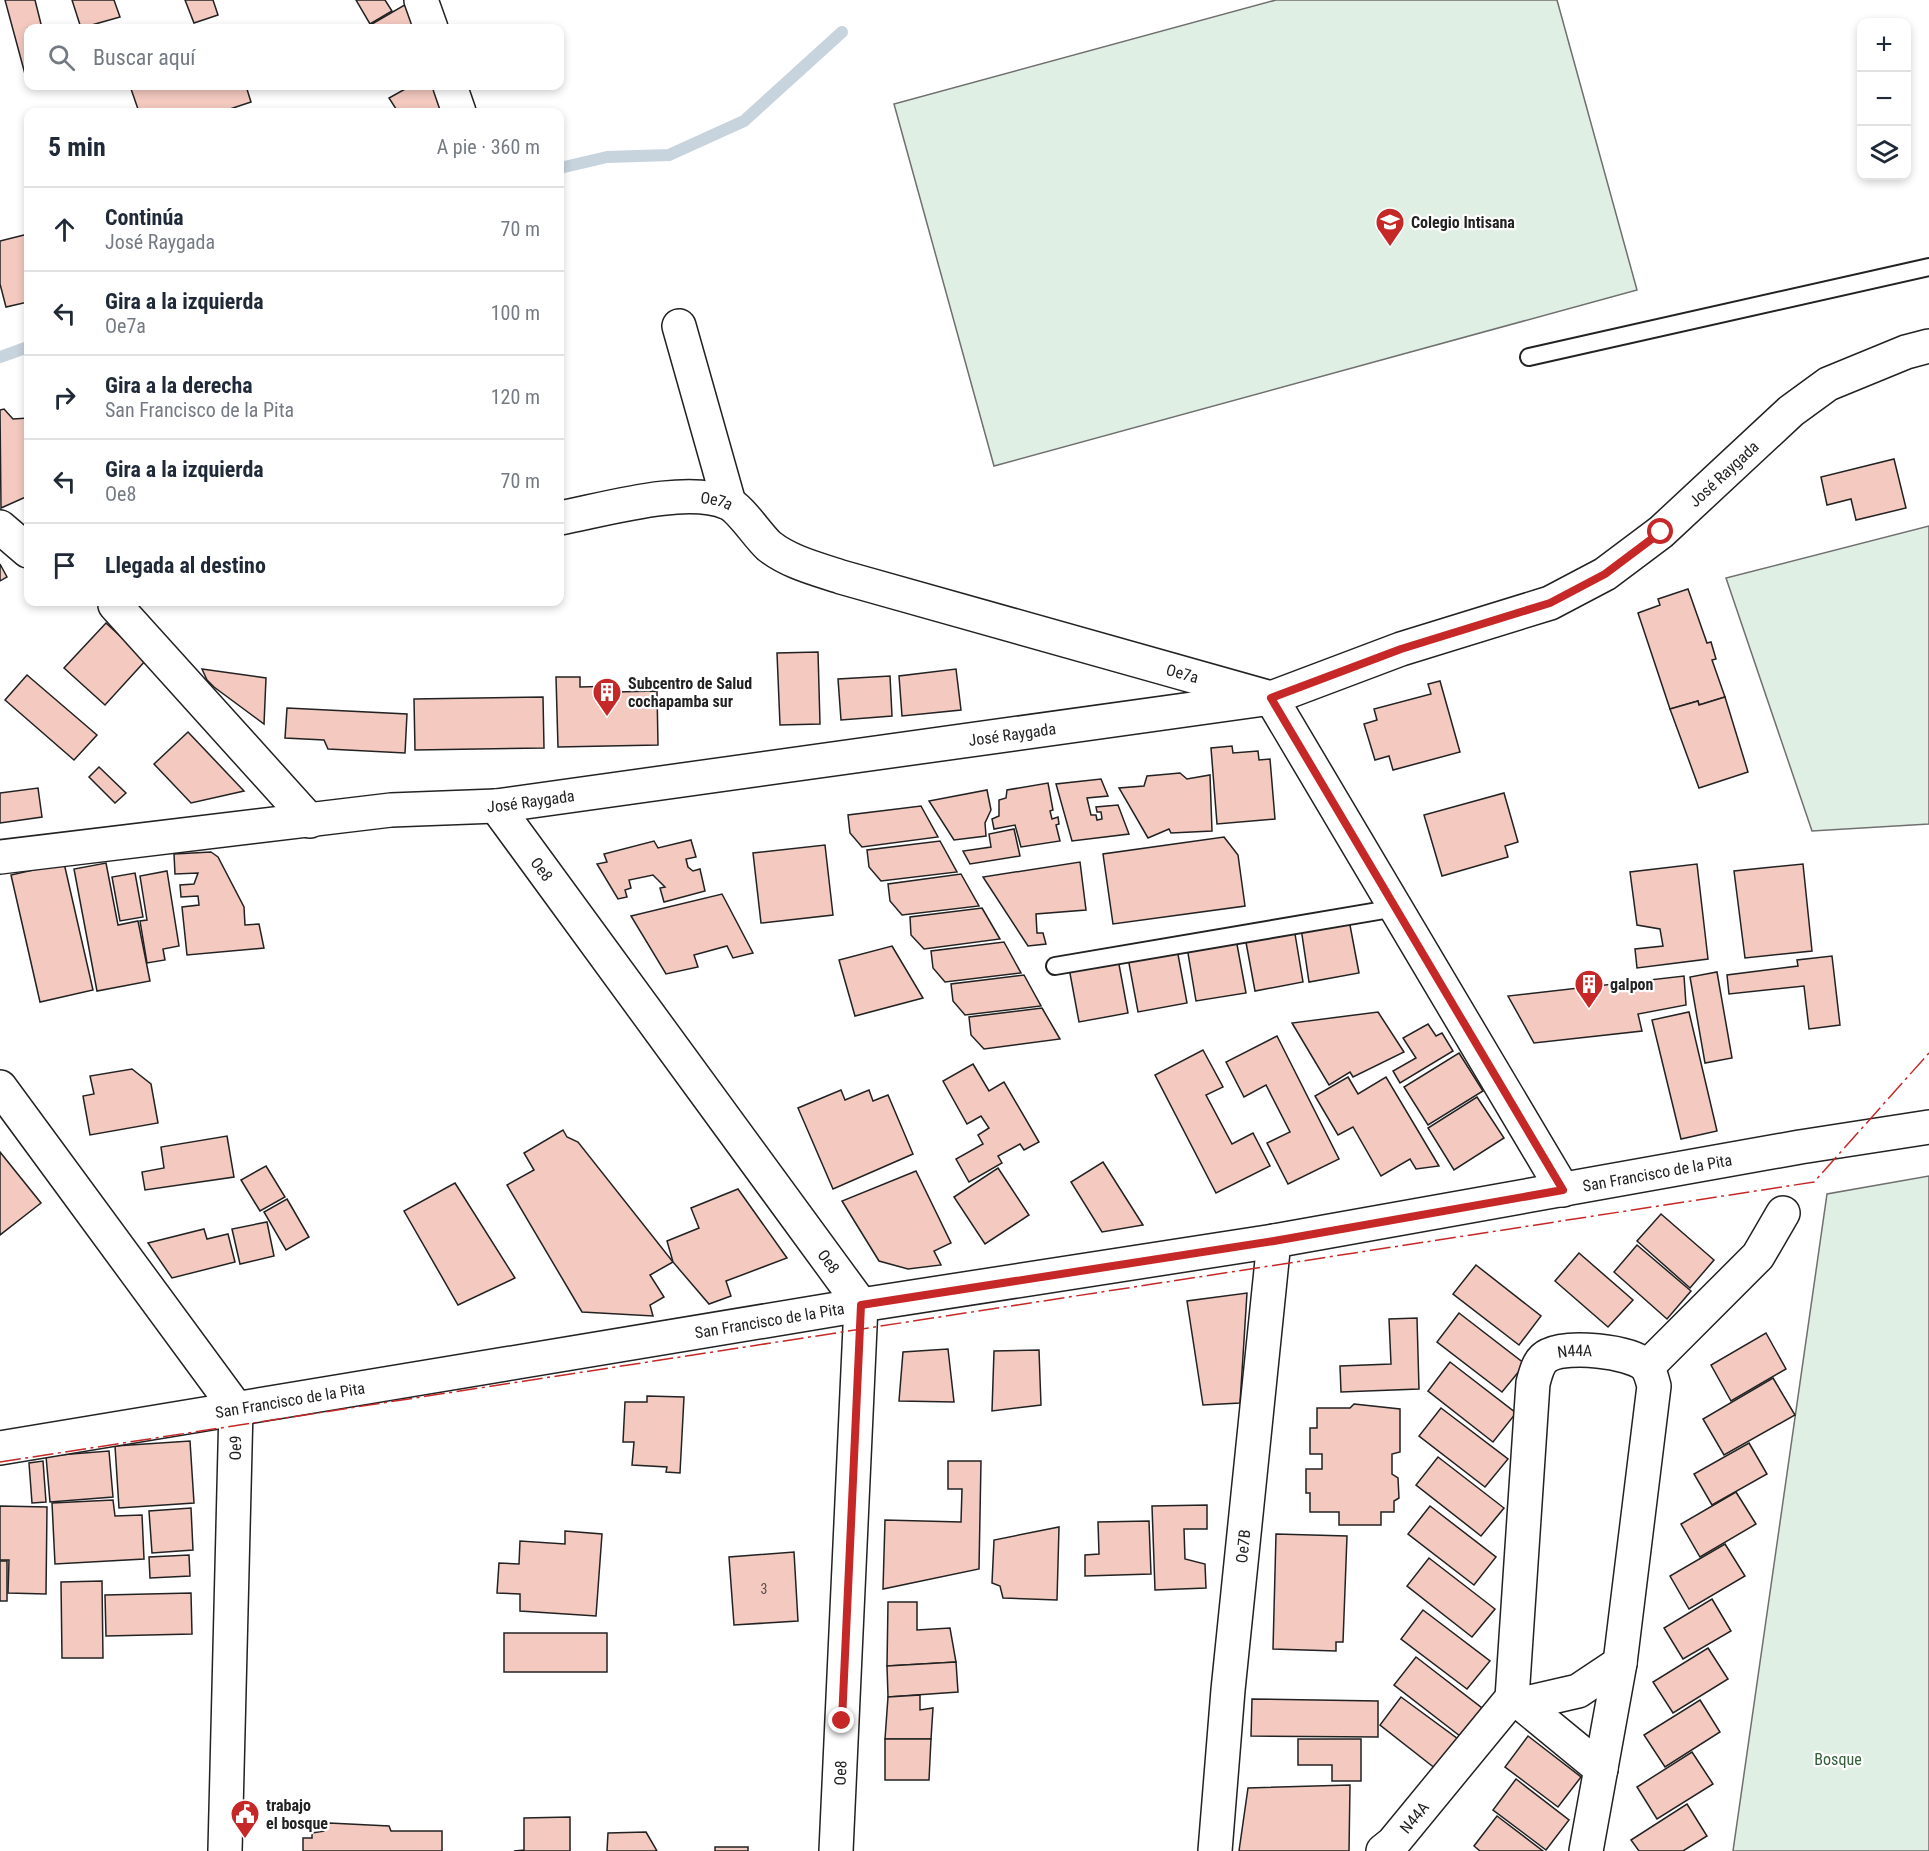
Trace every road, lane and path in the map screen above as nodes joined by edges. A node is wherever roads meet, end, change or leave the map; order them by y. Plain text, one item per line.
1 (421, 0) edge
2 (430, 24) edge
3 (451, 90) edge
4 (458, 108) edge
5 (1929, 267) edge
6 (679, 326) dead end
7 (1929, 346) edge
8 (1529, 357) dead end
9 (729, 503) junction
10 (564, 517) edge
11 (0, 527) edge
12 (24, 548) edge
13 (124, 606) edge
14 (1271, 698) junction
15 (496, 806) junction
16 (310, 820) junction
17 (0, 857) edge
18 (1396, 908) junction
19 (1054, 966) dead end
20 (0, 1087) edge
21 (1929, 1127) edge
22 (1563, 1190) junction
23 (1783, 1213) dead end
24 (1274, 1241) junction
25 (861, 1305) junction
26 (1647, 1367) junction
27 (236, 1407) junction
28 (0, 1448) edge
29 (1620, 1663) junction
30 (1517, 1701) junction
31 (1601, 1769) junction
32 (225, 1851) edge
33 (836, 1851) edge
34 (1215, 1851) edge
35 (1383, 1851) edge
36 (1586, 1851) edge

1 - 2 street
3 - 4 street
5 - 8 lane
6 - 9 street
7 - 14 street, José Raygada
9 - 10 street, Oe7a
9 - 14 street, Oe7a
11 - 12 street
13 - 16 street
14 - 15 street, José Raygada
14 - 18 street
15 - 16 street, José Raygada
15 - 25 street, Oe8
16 - 17 street, José Raygada
18 - 19 lane
18 - 22 street
20 - 27 street
21 - 22 street, San Francisco de la Pita
22 - 24 street, San Francisco de la Pita
23 - 26 street
24 - 25 street, San Francisco de la Pita
24 - 34 street, Oe7B
25 - 27 street, San Francisco de la Pita
25 - 33 street, Oe8
26 - 29 street
26 - 30 street, N44A
27 - 28 street, San Francisco de la Pita
27 - 32 street, Oe9
29 - 30 street
29 - 31 street
30 - 31 street
30 - 35 street, N44A
31 - 36 street

